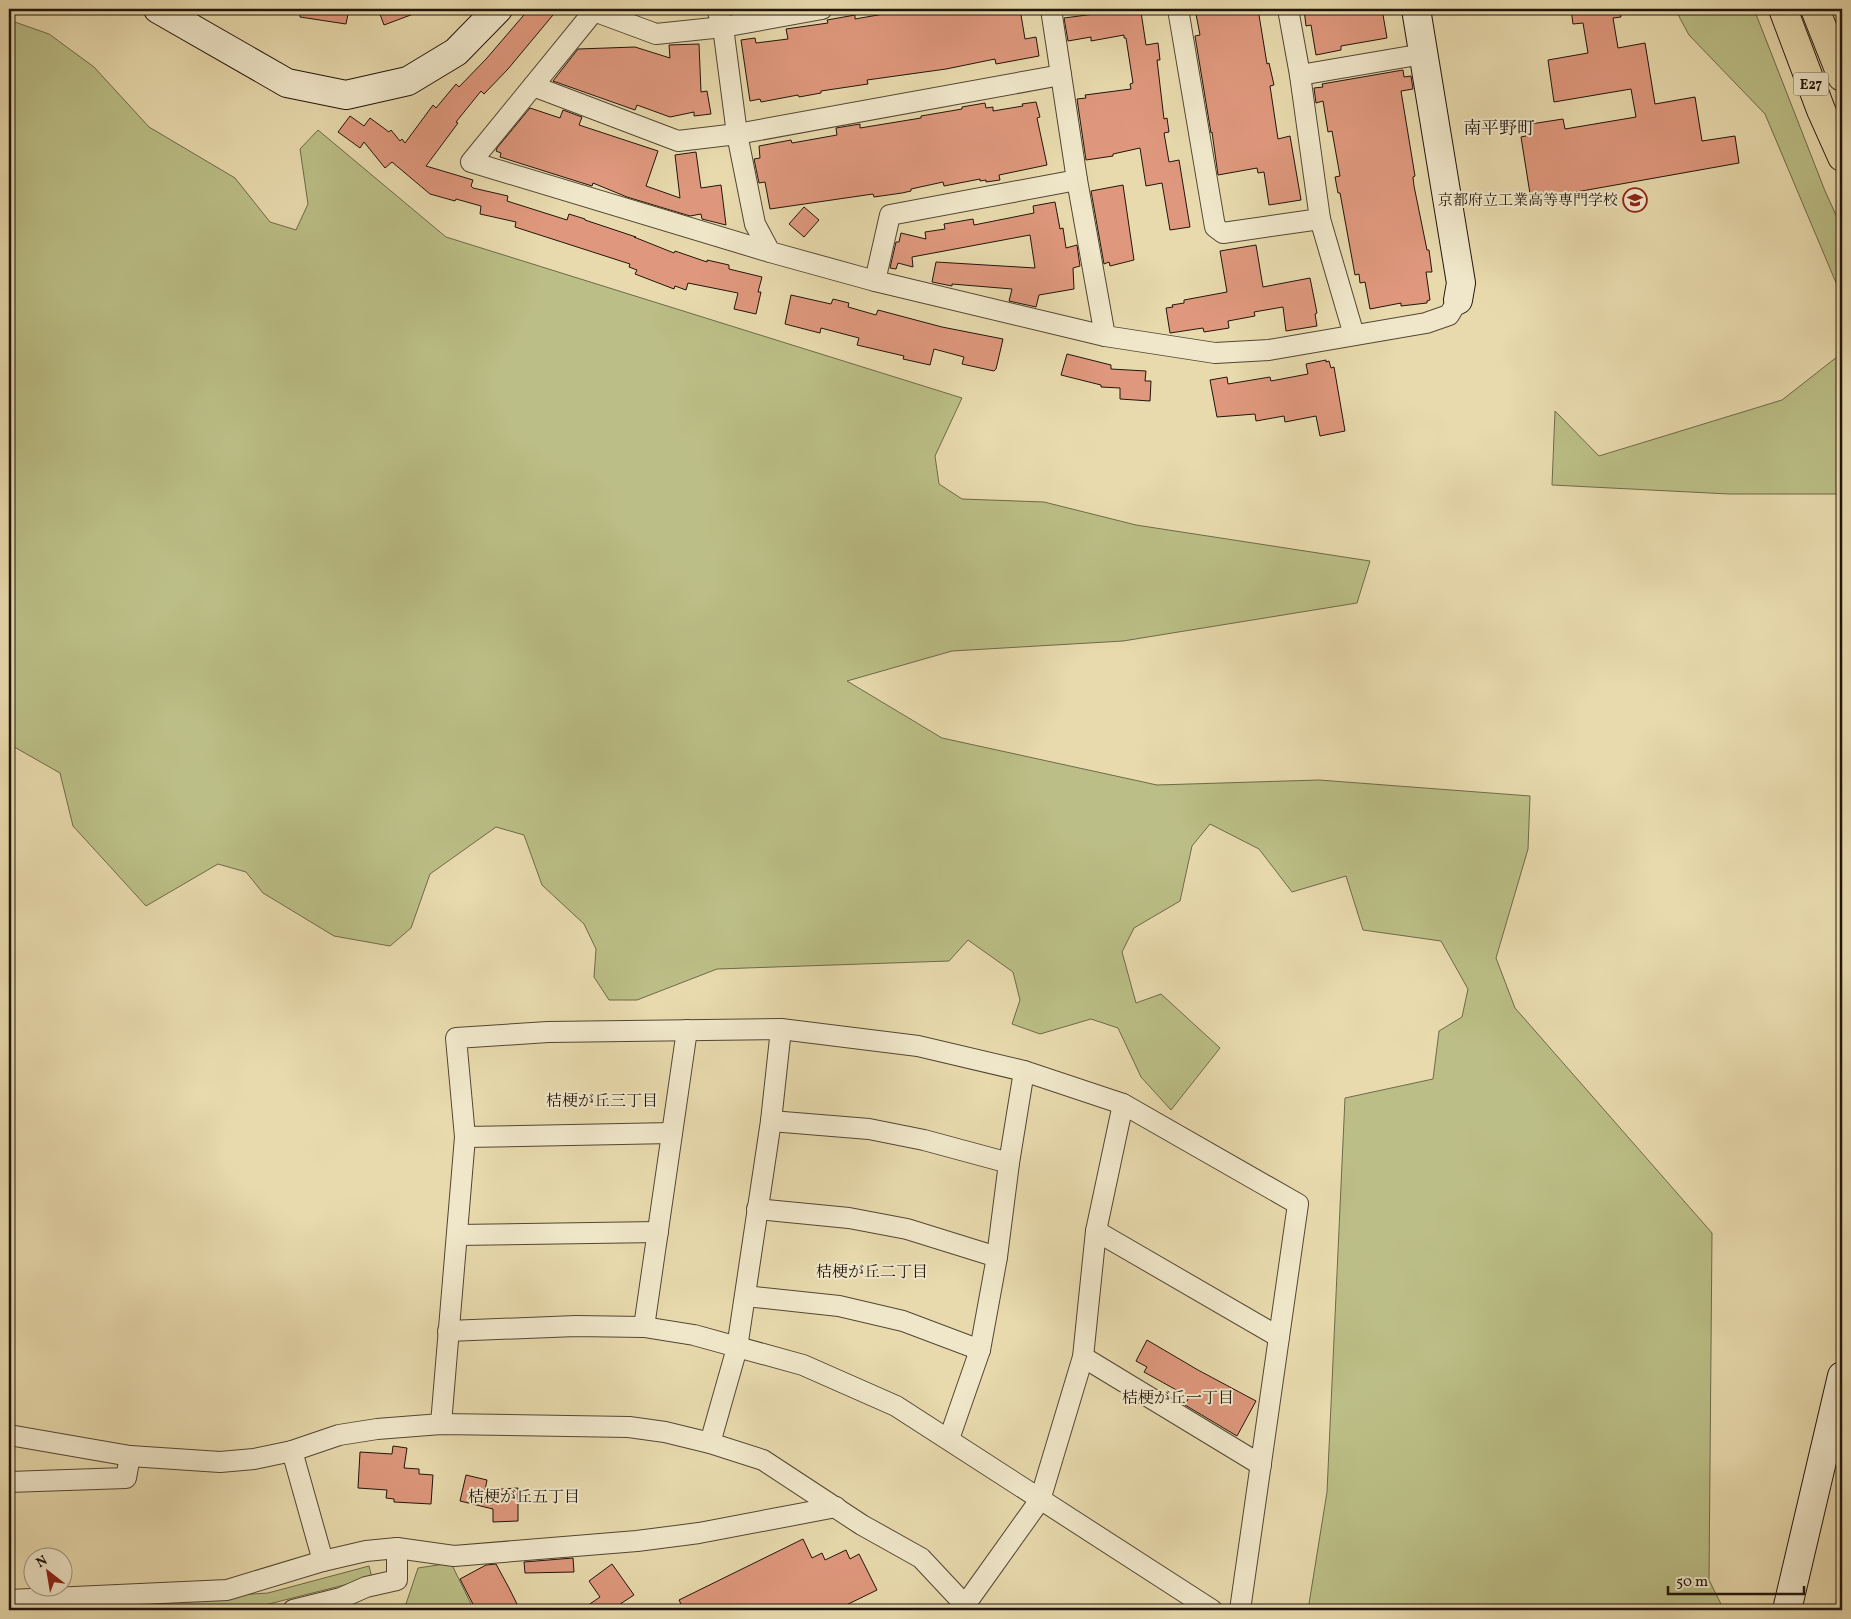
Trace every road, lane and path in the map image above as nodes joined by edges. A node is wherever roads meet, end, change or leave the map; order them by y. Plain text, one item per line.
1 (158, 9) edge
2 (498, 9) edge
3 (822, 9) edge
4 (1051, 9) edge
5 (1178, 9) edge
6 (1288, 9) edge
7 (1416, 9) edge
8 (1783, 9) edge
9 (1815, 9) edge
10 (720, 18) edge
11 (1423, 54) junction
12 (1061, 75) junction
13 (1300, 75) junction
14 (1842, 77) edge
15 (533, 86) junction
16 (737, 134) junction
17 (1842, 157) edge
18 (1077, 180) junction
19 (1320, 220) junction
20 (770, 252) junction
21 (876, 281) junction
22 (1458, 300) joint
23 (1354, 335) junction
24 (1105, 336) junction
25 (781, 1029) junction
26 (687, 1030) junction
27 (1024, 1071) junction
28 (1124, 1104) junction
29 (771, 1121) junction
30 (672, 1133) junction
31 (464, 1137) junction
32 (1009, 1163) junction
33 (757, 1210) junction
34 (1096, 1231) junction
35 (658, 1232) junction
36 (457, 1235) junction
37 (997, 1257) junction
38 (744, 1296) junction
39 (644, 1327) junction
40 (448, 1331) junction
41 (1279, 1337) junction
42 (736, 1348) junction
43 (980, 1350) junction
44 (1083, 1357) junction
45 (1842, 1376) edge
46 (441, 1424) junction
47 (9, 1435) edge
48 (949, 1439) junction
49 (710, 1443) junction
50 (292, 1451) junction
51 (130, 1456) junction
52 (1260, 1465) junction
53 (9, 1482) edge
54 (1040, 1500) junction
55 (836, 1507) junction
56 (397, 1548) junction
57 (323, 1561) junction
58 (9, 1600) edge
59 (967, 1607) edge
60 (294, 1610) edge
61 (1212, 1610) edge
62 (1240, 1610) edge
63 (1787, 1610) edge

1 - 2 street
3 - 10 street
4 - 12 street
5 - 19 street
6 - 13 street
7 - 11 street
8 - 17 highway, E27
9 - 14 highway, E27
10 - 15 street
10 - 16 street
11 - 13 street
11 - 22 street
12 - 16 street
12 - 18 street
13 - 19 street
15 - 16 street
15 - 20 street
16 - 20 street
18 - 21 street
18 - 24 street
19 - 23 street
20 - 21 street
21 - 24 street
22 - 23 street
23 - 24 street
25 - 26 street
25 - 27 street
25 - 29 street
26 - 30 street
26 - 31 street
27 - 28 street
27 - 32 street
28 - 34 street
28 - 41 street
29 - 32 street
29 - 33 street
30 - 31 street
30 - 35 street
31 - 36 street
32 - 37 street
33 - 37 street
33 - 38 street
34 - 41 street
34 - 44 street
35 - 36 street
35 - 39 street
36 - 40 street
37 - 43 street
38 - 42 street
38 - 43 street
39 - 40 street
39 - 42 street
40 - 46 street
41 - 52 street
42 - 48 street
42 - 49 street
43 - 48 street
44 - 52 street
44 - 54 street
45 - 63 street
46 - 49 street
46 - 50 street
47 - 51 street
48 - 54 street
49 - 55 street
50 - 51 street
50 - 57 street
51 - 53 street
52 - 62 street
54 - 59 street
54 - 61 street
55 - 56 street
55 - 59 street
56 - 57 street
56 - 60 street
57 - 58 street

